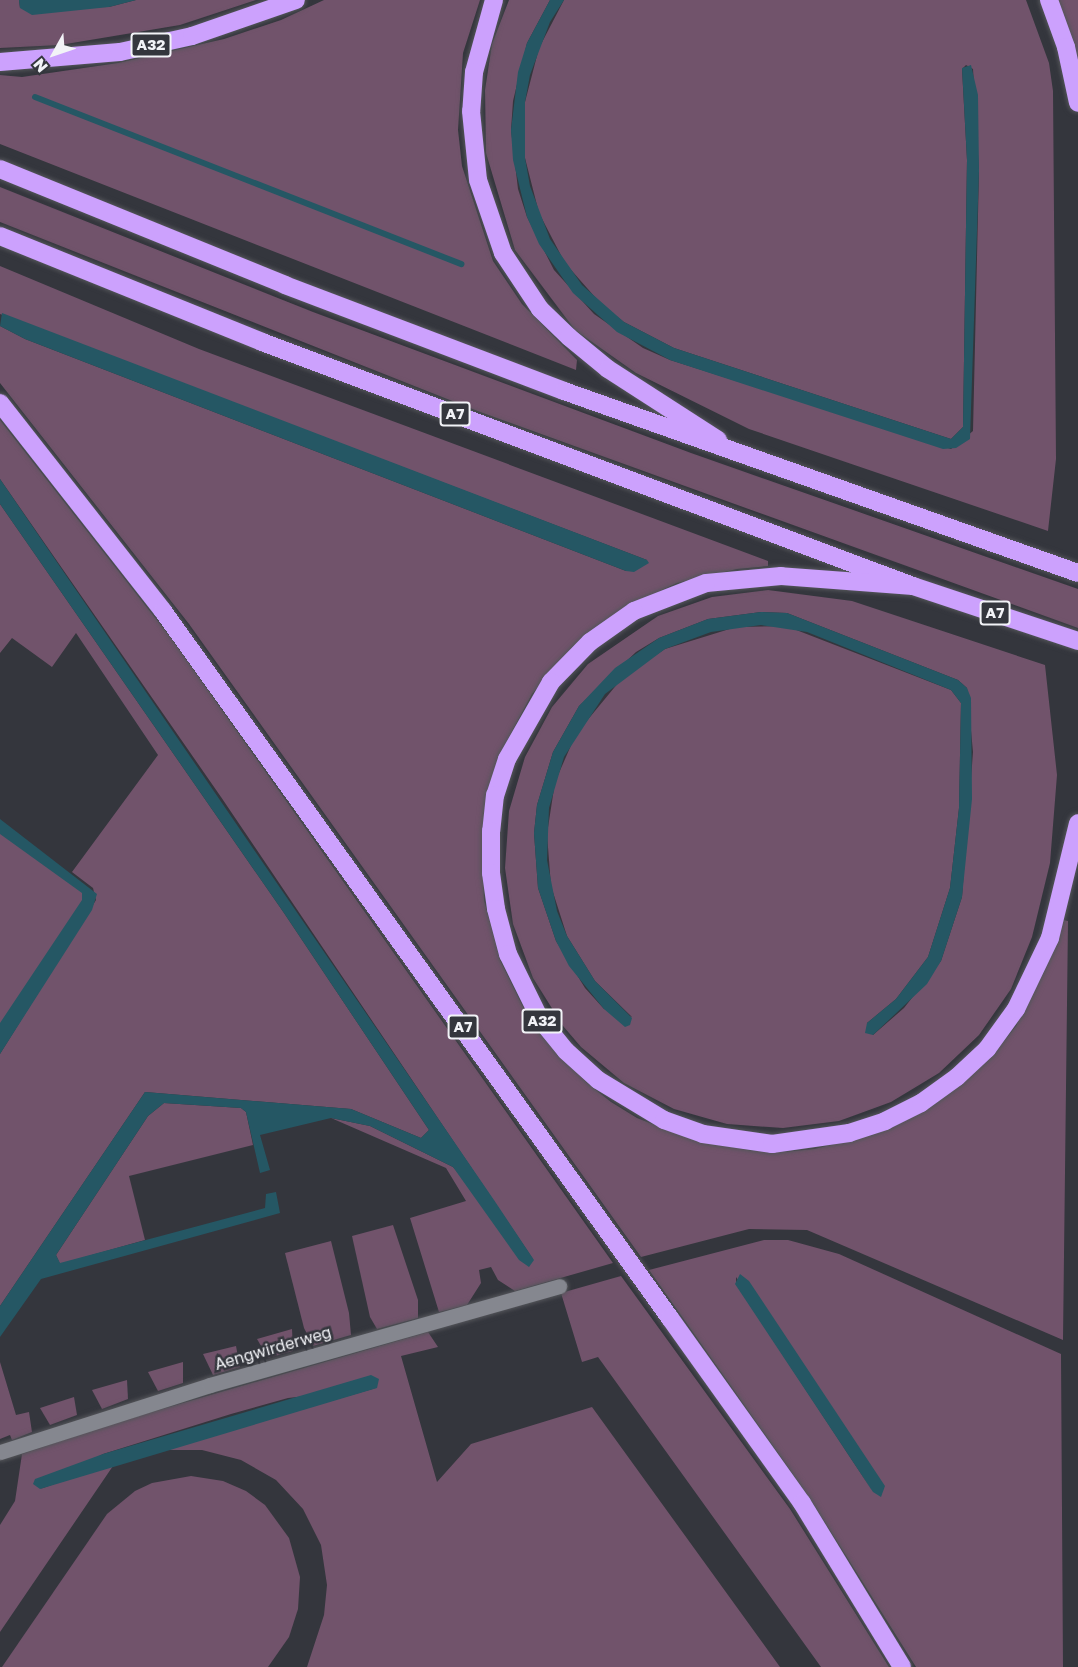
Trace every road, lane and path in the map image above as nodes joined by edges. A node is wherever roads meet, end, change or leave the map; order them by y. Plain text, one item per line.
1 (296, 0) edge
2 (494, 0) edge
3 (1049, 0) edge
4 (0, 62) edge
5 (1078, 103) edge
6 (0, 169) edge
7 (0, 236) edge
8 (0, 403) edge
9 (744, 457) junction
10 (1078, 573) edge
11 (913, 586) junction
12 (1078, 641) edge
13 (1078, 823) edge
14 (559, 1286) dead end
15 (0, 1452) edge
16 (902, 1667) edge

1 - 4 highway, A32
2 - 9 highway
3 - 5 highway
6 - 9 highway
7 - 11 highway, A7
8 - 16 highway, A7
9 - 10 highway
11 - 12 highway, A7
11 - 13 highway, A32
14 - 15 street, Aengwirderweg

